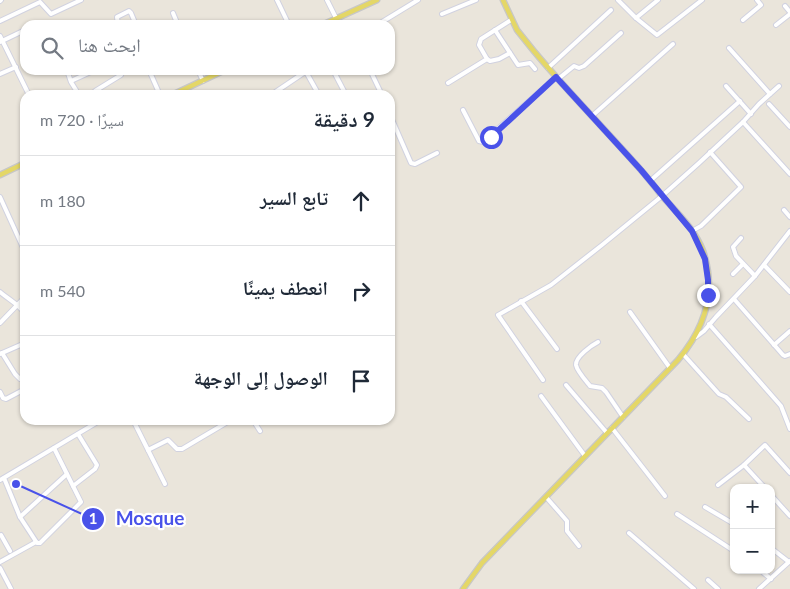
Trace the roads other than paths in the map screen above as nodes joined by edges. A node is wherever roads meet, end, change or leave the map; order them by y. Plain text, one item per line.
1 (81, 0) edge
2 (278, 0) edge
3 (327, 0) edge
4 (377, 0) edge
5 (418, 0) edge
6 (476, 0) edge
7 (503, 0) edge
8 (618, 0) edge
9 (658, 0) edge
10 (691, 0) edge
11 (702, 0) edge
12 (757, 0) edge
13 (696, 5) junction
14 (784, 6) dead end
15 (611, 10) dead end
16 (173, 13) dead end
17 (790, 13) edge
18 (442, 14) dead end
19 (336, 18) junction
20 (636, 18) junction
21 (117, 20) edge
22 (134, 20) edge
23 (176, 20) edge
24 (287, 20) edge
25 (332, 20) edge
26 (385, 20) edge
27 (511, 20) junction
28 (743, 20) dead end
29 (0, 21) edge
30 (776, 25) dead end
31 (495, 30) junction
32 (20, 32) edge
33 (621, 33) dead end
34 (1, 40) edge
35 (673, 44) dead end
36 (729, 48) dead end
37 (510, 53) junction
38 (487, 59) junction
39 (16, 68) junction
40 (548, 68) junction
41 (535, 69) dead end
42 (0, 74) edge
43 (69, 75) edge
44 (86, 75) edge
45 (121, 75) dead end
46 (151, 75) edge
47 (200, 75) edge
48 (215, 75) edge
49 (299, 75) edge
50 (308, 75) edge
51 (336, 75) edge
52 (372, 75) edge
53 (557, 78) junction
54 (202, 81) junction
55 (71, 82) junction
56 (448, 82) dead end
57 (726, 86) dead end
58 (779, 86) dead end
59 (27, 90) edge
60 (76, 90) edge
61 (97, 90) edge
62 (158, 90) edge
63 (183, 90) edge
64 (278, 90) edge
65 (316, 90) edge
66 (343, 90) edge
67 (380, 90) edge
68 (770, 94) junction
69 (740, 101) junction
70 (769, 104) dead end
71 (463, 110) dead end
72 (751, 114) junction
73 (592, 116) junction
74 (743, 122) junction
75 (395, 127) edge
76 (790, 127) edge
77 (710, 152) junction
78 (437, 153) dead end
79 (20, 167) edge
80 (790, 174) edge
81 (0, 175) edge
82 (650, 181) junction
83 (662, 196) junction
84 (0, 197) edge
85 (784, 210) dead end
86 (790, 217) edge
87 (692, 231) junction
88 (790, 231) edge
89 (741, 238) dead end
90 (785, 238) junction
91 (20, 241) edge
92 (790, 243) edge
93 (743, 264) junction
94 (764, 265) junction
95 (733, 274) dead end
96 (755, 276) junction
97 (0, 292) edge
98 (790, 292) edge
99 (5, 296) junction
100 (734, 299) junction
101 (0, 300) edge
102 (521, 301) junction
103 (20, 303) edge
104 (18, 305) junction
105 (20, 308) edge
106 (630, 312) dead end
107 (0, 324) edge
108 (709, 324) junction
109 (790, 331) edge
110 (696, 337) junction
111 (598, 342) dead end
112 (774, 344) junction
113 (20, 345) edge
114 (557, 348) dead end
115 (1, 354) edge
116 (683, 354) junction
117 (790, 354) edge
118 (670, 368) junction
119 (20, 379) edge
120 (543, 380) dead end
121 (566, 386) dead end
122 (0, 392) edge
123 (20, 392) edge
124 (541, 396) dead end
125 (623, 416) junction
126 (748, 419) dead end
127 (93, 425) edge
128 (136, 425) edge
129 (223, 425) edge
130 (256, 425) edge
131 (612, 428) junction
132 (790, 429) edge
133 (260, 431) dead end
134 (607, 433) junction
135 (78, 434) junction
136 (54, 448) junction
137 (148, 450) junction
138 (586, 456) junction
139 (744, 465) junction
140 (789, 471) edge
141 (67, 474) junction
142 (2, 479) edge
143 (164, 484) dead end
144 (761, 484) edge
145 (718, 485) dead end
146 (73, 486) junction
147 (665, 496) dead end
148 (546, 497) junction
149 (775, 499) edge
150 (705, 508) dead end
151 (677, 514) dead end
152 (790, 516) edge
153 (20, 517) junction
154 (730, 522) edge
155 (629, 533) dead end
156 (0, 534) edge
157 (36, 542) junction
158 (579, 546) dead end
159 (730, 548) edge
160 (10, 551) dead end
161 (775, 551) edge
162 (790, 561) edge
163 (0, 562) edge
164 (0, 568) edge
165 (765, 574) edge
166 (771, 579) junction
167 (708, 580) dead end
168 (764, 584) junction
169 (11, 589) edge
170 (463, 589) edge
171 (694, 589) edge
172 (718, 589) edge
173 (759, 589) edge
174 (767, 589) edge

1 - 29 street
2 - 24 street
3 - 19 street
4 - 19 main road
5 - 26 street
6 - 18 street
7 - 27 main road
8 - 20 street
9 - 20 street
10 - 13 street
11 - 13 street
12 - 28 street
13 - 20 street
14 - 17 street
15 - 40 street
16 - 23 street
17 - 30 street
19 - 25 main road
21 - 22 street
27 - 31 street
27 - 40 main road
31 - 37 street
31 - 38 street
32 - 34 street
33 - 53 street
34 - 39 street
35 - 73 street
36 - 68 street
37 - 38 street
37 - 41 street
38 - 56 street
39 - 42 street
39 - 59 street
40 - 53 main road
43 - 55 street
44 - 55 street
45 - 61 street
46 - 62 street
47 - 54 street
48 - 54 main road
49 - 64 street
50 - 65 street
51 - 66 street
52 - 67 street
53 - 71 street
53 - 73 main road
54 - 63 main road
55 - 60 street
57 - 69 street
58 - 68 street
68 - 72 street
69 - 72 street
69 - 82 street
70 - 76 street
72 - 74 street
73 - 82 main road
74 - 77 street
74 - 80 street
75 - 78 street
77 - 83 street
77 - 87 street
79 - 81 main road
82 - 83 main road
83 - 87 main road
83 - 102 street
84 - 91 street
85 - 86 street
87 - 110 main road
88 - 90 street
89 - 93 street
90 - 92 street
90 - 94 street
93 - 95 street
93 - 96 street
94 - 96 street
94 - 98 street
96 - 100 street
97 - 99 street
99 - 101 street
99 - 104 street
100 - 108 street
100 - 112 street
102 - 114 street
102 - 120 street
103 - 104 street
104 - 105 street
104 - 107 street
106 - 118 street
108 - 110 street
108 - 132 street
109 - 112 street
110 - 116 main road
111 - 125 street
112 - 117 street
113 - 115 street
115 - 119 street
116 - 118 main road
116 - 126 street
118 - 125 main road
121 - 134 street
122 - 123 street
124 - 138 street
125 - 131 main road
127 - 135 street
128 - 137 street
129 - 137 street
130 - 133 street
131 - 134 main road
131 - 147 street
134 - 138 main road
135 - 136 street
135 - 146 street
136 - 141 street
136 - 142 street
137 - 143 street
138 - 148 main road
139 - 140 street
139 - 144 street
139 - 145 street
141 - 146 street
141 - 153 street
142 - 153 street
146 - 157 street
148 - 158 street
148 - 170 main road
149 - 152 street
150 - 154 street
151 - 159 street
153 - 157 street
155 - 171 street
156 - 160 street
157 - 163 street
161 - 162 street
162 - 166 street
164 - 169 street
165 - 166 street
166 - 168 street
167 - 172 street
168 - 173 street
168 - 174 street

